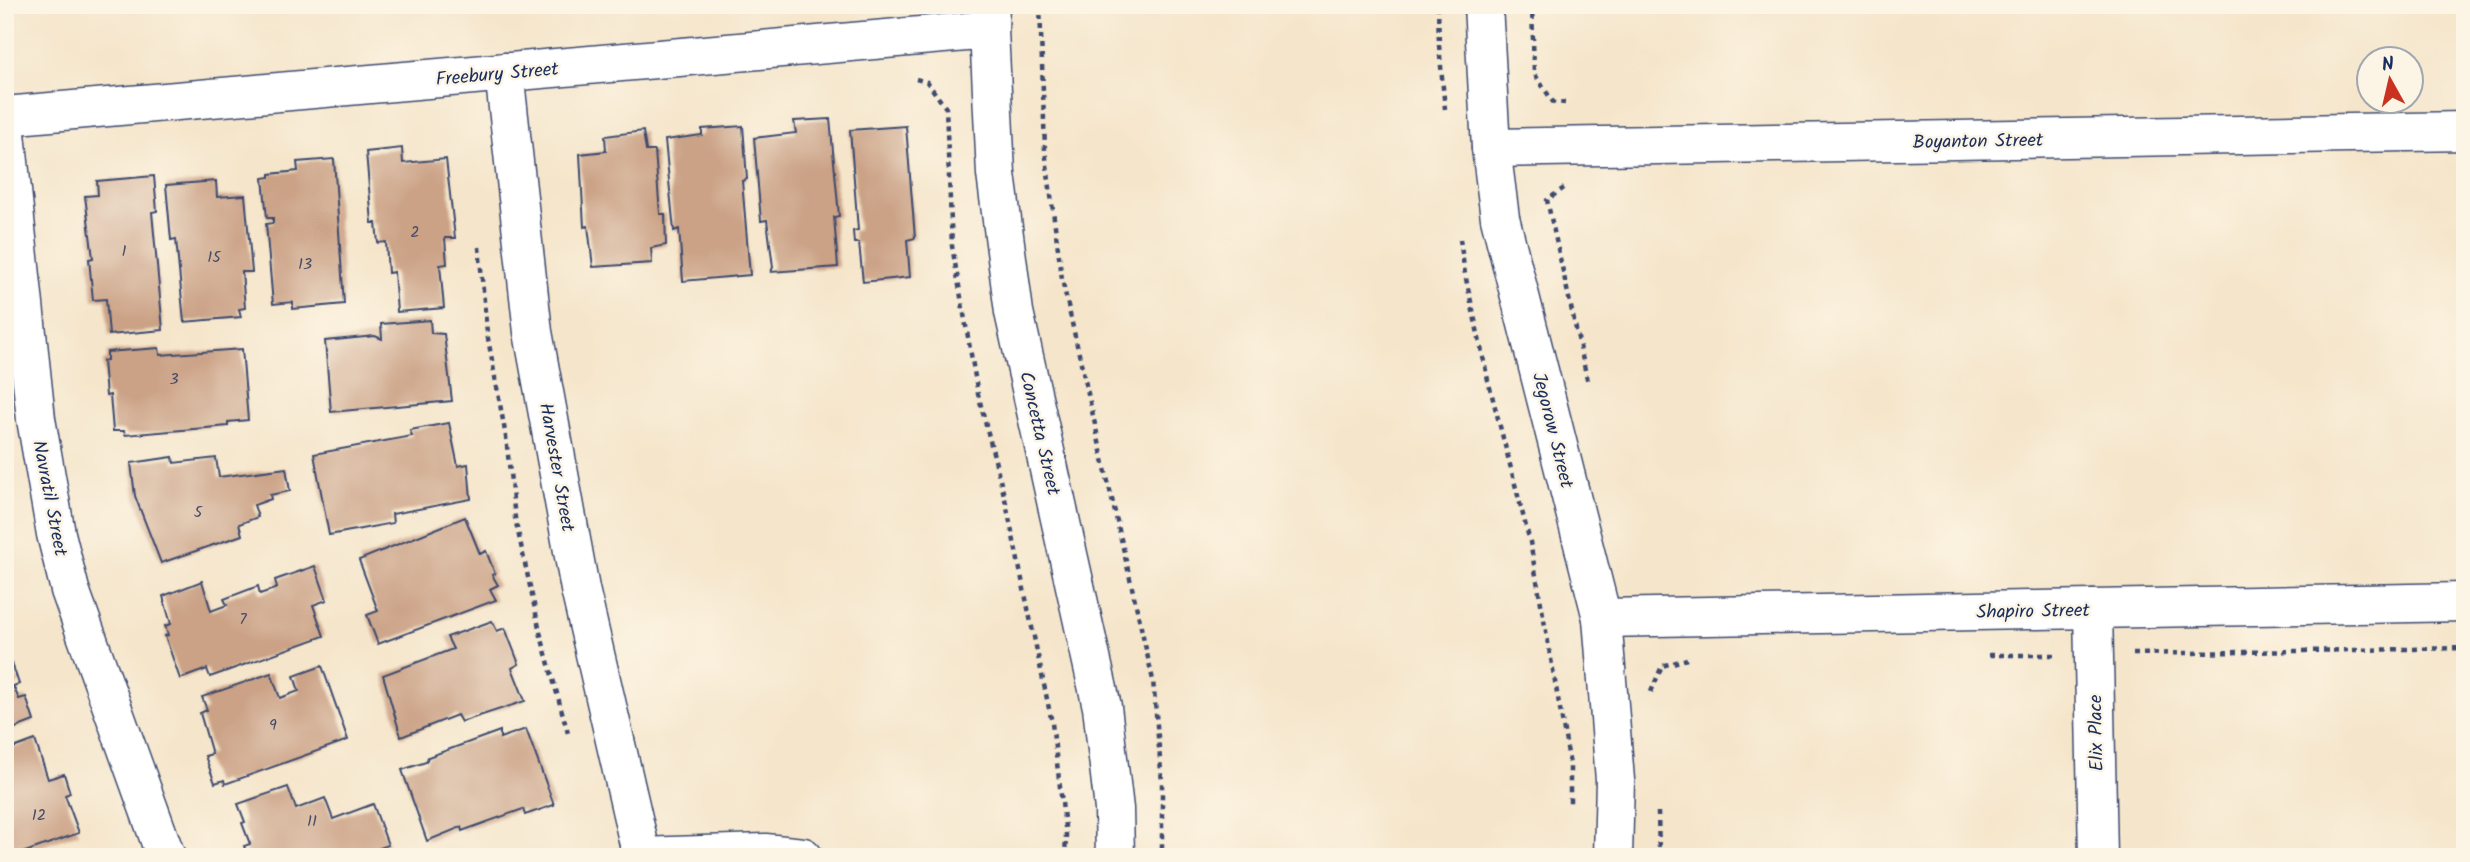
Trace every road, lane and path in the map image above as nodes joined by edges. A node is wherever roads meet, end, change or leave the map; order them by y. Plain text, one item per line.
1 (1040, 5) edge
2 (1438, 5) edge
3 (1483, 5) edge
4 (1532, 5) edge
5 (989, 18) edge
6 (504, 72) junction
7 (914, 79) dead end
8 (1577, 103) dead end
9 (5, 116) edge
10 (1446, 122) dead end
11 (5, 124) edge
12 (2465, 131) edge
13 (1491, 148) junction
14 (1573, 181) dead end
15 (1460, 236) dead end
16 (1589, 391) dead end
17 (2465, 602) edge
18 (2093, 609) junction
19 (1602, 618) junction
20 (2465, 648) edge
21 (1985, 655) dead end
22 (2094, 655) junction
23 (1688, 659) dead end
24 (1652, 702) dead end
25 (1658, 802) dead end
26 (1570, 804) dead end
27 (166, 857) edge
28 (641, 857) edge
29 (803, 857) edge
30 (1065, 857) edge
31 (1115, 857) edge
32 (1162, 857) edge
33 (1613, 857) edge
34 (1659, 857) edge
35 (2098, 857) edge

1 - 32 path
2 - 10 path
3 - 13 street, Jegorow Street
4 - 8 path
5 - 6 street, Freebury Street
5 - 31 street, Concetta Street
6 - 9 street, Freebury Street
6 - 28 street, Harvester Street
7 - 30 path
11 - 27 street, Navratil Street
12 - 13 street, Boyanton Street
13 - 19 street, Jegorow Street
14 - 16 path
15 - 26 path
17 - 18 street, Shapiro Street
18 - 19 street, Shapiro Street
18 - 22 street, Elix Place
19 - 33 street, Jegorow Street
20 - 22 path
21 - 22 path
22 - 35 street, Elix Place
23 - 24 path
25 - 34 path
28 - 29 street

